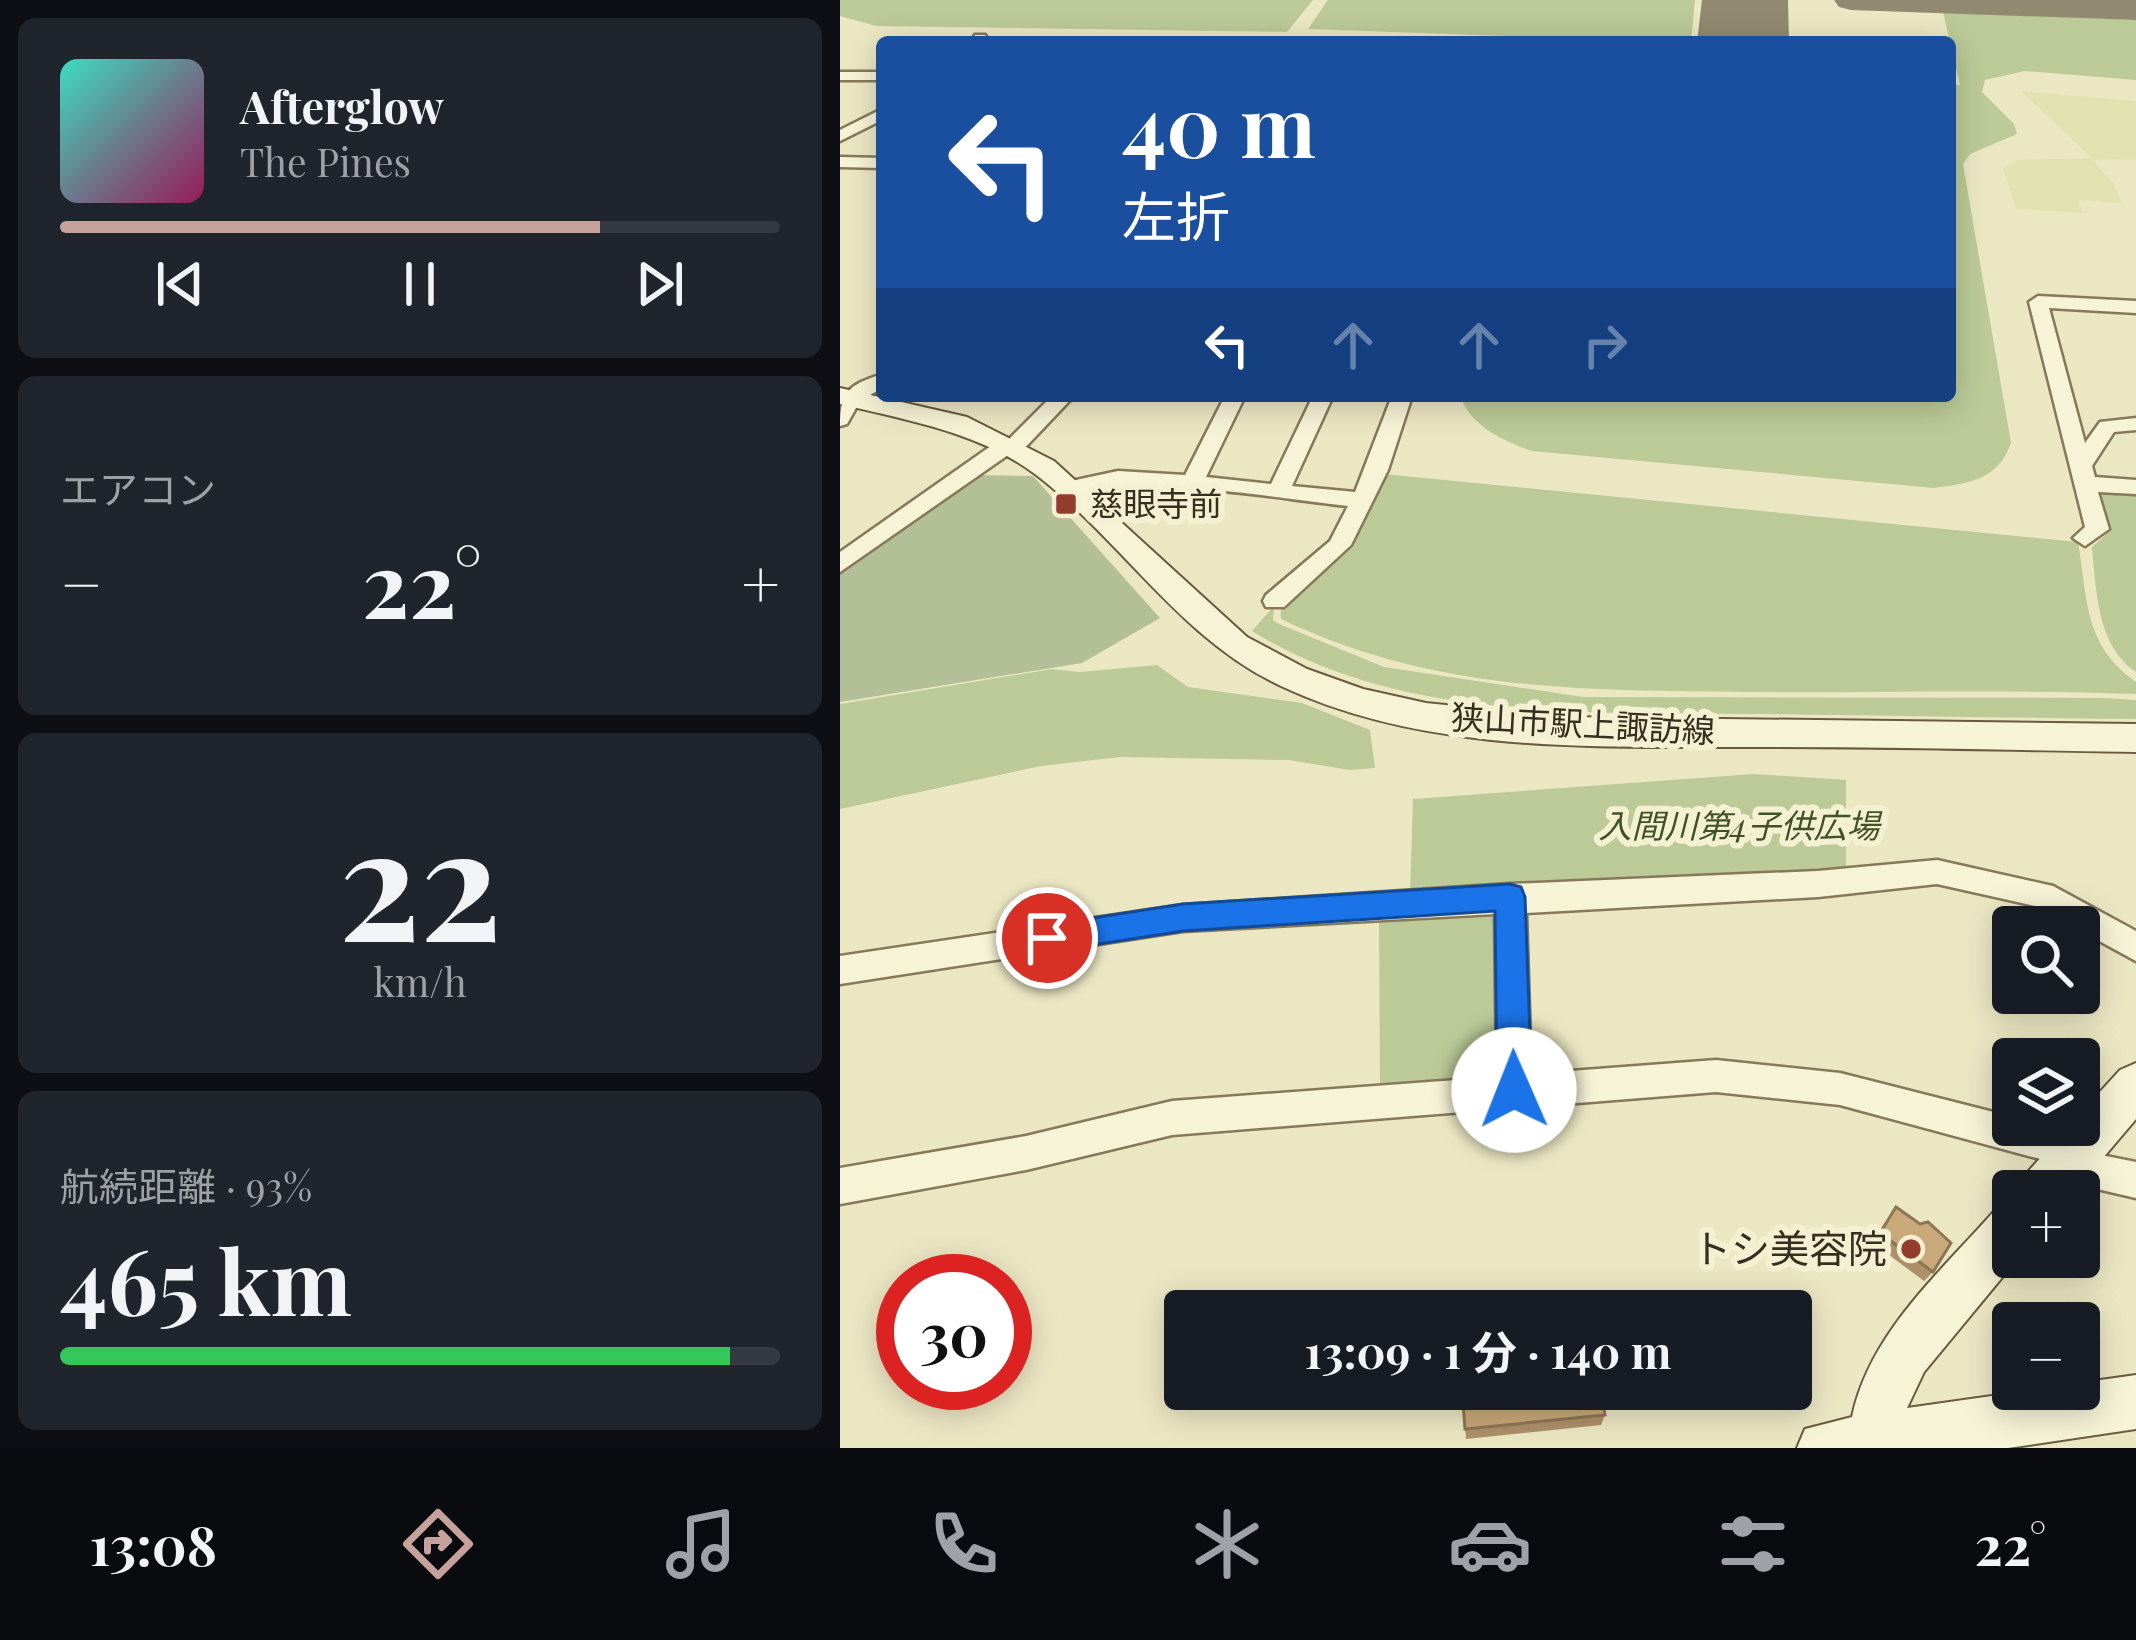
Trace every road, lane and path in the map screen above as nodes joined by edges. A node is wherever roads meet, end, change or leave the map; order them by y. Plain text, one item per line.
1 (840, 76) edge
2 (876, 76) edge
3 (876, 117) edge
4 (847, 132) edge
5 (840, 162) edge
6 (876, 163) edge
7 (2136, 308) edge
8 (853, 398) edge
9 (1058, 402) edge
10 (1232, 402) edge
11 (1320, 402) edge
12 (1400, 402) edge
13 (2136, 424) edge
14 (1009, 447) junction
15 (2086, 474) junction
16 (1193, 481) junction
17 (1070, 488) junction
18 (2136, 488) edge
19 (1279, 490) junction
20 (1362, 500) junction
21 (2085, 538) dead end
22 (840, 564) edge
23 (1275, 601) dead end
24 (2136, 738) edge
25 (1510, 897) junction
26 (2136, 947) edge
27 (840, 970) edge
28 (2136, 1085) edge
29 (1514, 1090) junction
30 (2063, 1170) edge
31 (2100, 1175) edge
32 (2136, 1180) edge
33 (840, 1186) edge
34 (1992, 1251) edge
35 (2136, 1402) edge
36 (1847, 1446) edge

1 - 2 street
3 - 4 street
5 - 6 street
7 - 15 street
8 - 14 street, 狭山市駅上諏訪線
9 - 14 street
10 - 16 street
11 - 19 street
12 - 20 street
13 - 15 street
14 - 17 street, 狭山市駅上諏訪線
14 - 22 street
15 - 18 street
15 - 21 street
16 - 17 street
16 - 19 street
17 - 24 street, 狭山市駅上諏訪線
19 - 20 street
20 - 23 street
25 - 26 street
25 - 27 street
25 - 29 street
28 - 30 street
29 - 30 street
29 - 33 street
31 - 32 street
34 - 36 street
35 - 36 street

